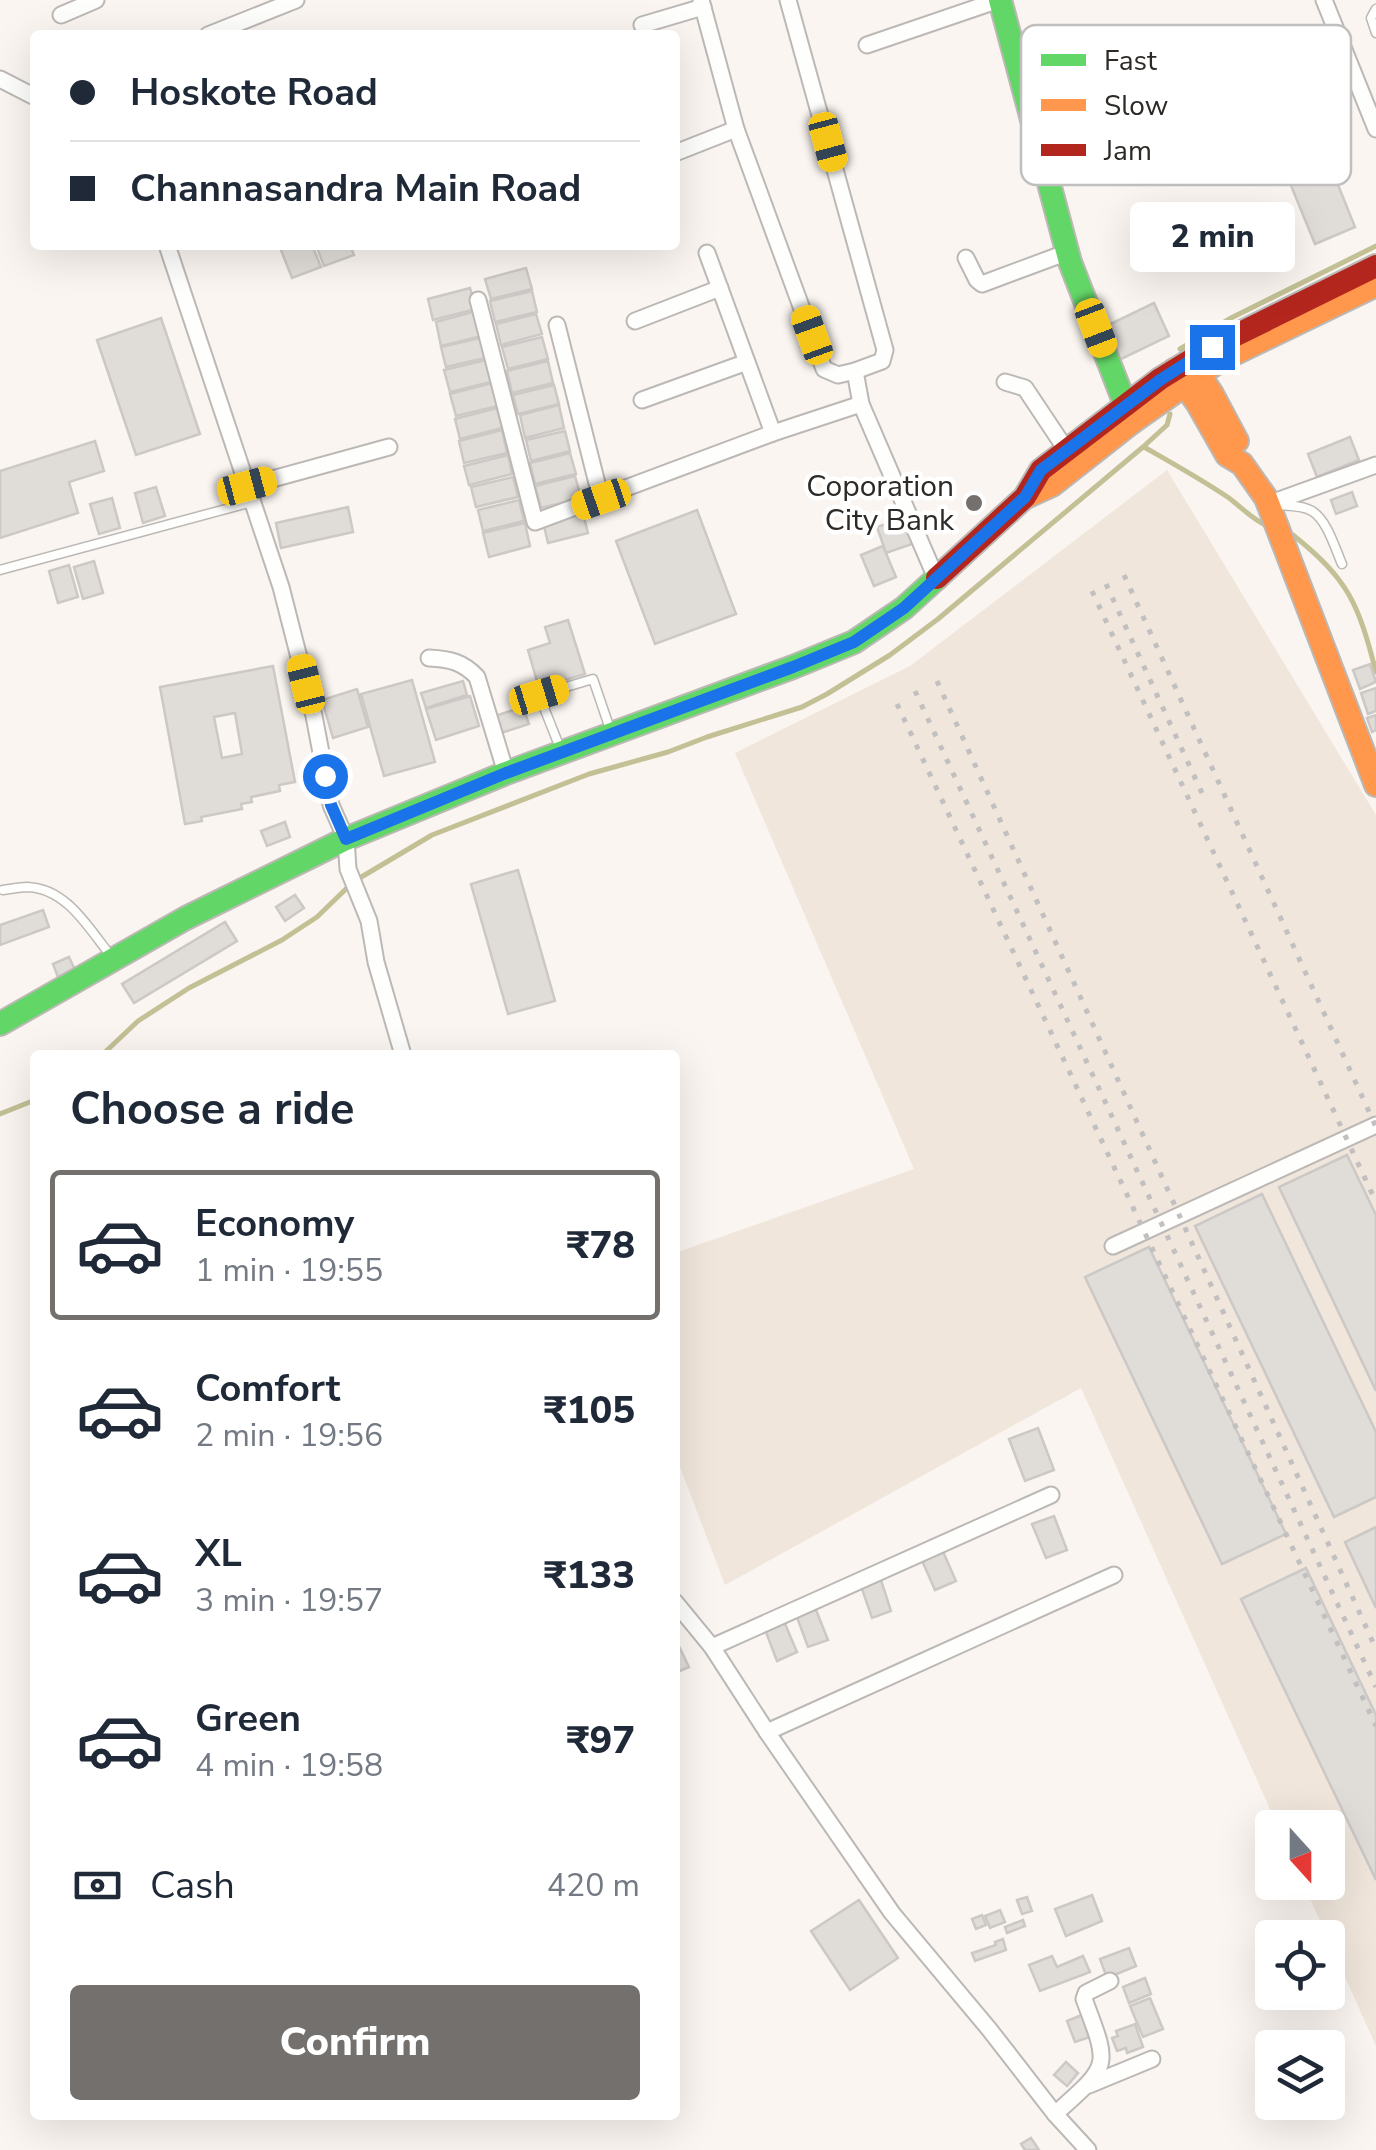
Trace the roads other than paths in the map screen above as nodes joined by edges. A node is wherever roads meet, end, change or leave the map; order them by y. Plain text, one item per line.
1 (96, 0) edge
2 (296, 0) edge
3 (788, 0) edge
4 (999, 0) edge
5 (1324, 0) edge
6 (702, 3) edge
7 (1376, 9) edge
8 (60, 15) dead end
9 (642, 25) dead end
10 (1334, 25) edge
11 (221, 30) edge
12 (1376, 33) edge
13 (867, 45) dead end
14 (1021, 56) edge
15 (1016, 58) junction
16 (1351, 65) edge
17 (1021, 77) edge
18 (0, 79) edge
19 (30, 94) edge
20 (1375, 122) edge
21 (736, 129) junction
22 (680, 151) edge
23 (1050, 185) edge
24 (169, 250) edge
25 (1068, 252) junction
26 (706, 253) dead end
27 (966, 258) dead end
28 (1376, 266) edge
29 (1376, 285) edge
30 (720, 288) junction
31 (478, 300) dead end
32 (635, 322) dead end
33 (557, 325) dead end
34 (747, 362) junction
35 (855, 371) junction
36 (1186, 372) junction
37 (1005, 382) dead end
38 (642, 400) dead end
39 (861, 404) junction
40 (1128, 414) junction
41 (773, 433) junction
42 (389, 448) dead end
43 (1067, 451) junction
44 (1376, 465) edge
45 (250, 494) junction
46 (1025, 497) junction
47 (601, 499) junction
48 (1268, 504) junction
49 (1342, 564) dead end
50 (0, 570) edge
51 (936, 578) junction
52 (430, 658) dead end
53 (611, 734) junction
54 (562, 753) junction
55 (506, 773) junction
56 (1376, 785) edge
57 (346, 839) junction
58 (4, 890) dead end
59 (114, 959) junction
60 (0, 1024) edge
61 (402, 1050) edge
62 (1376, 1125) edge
63 (1112, 1246) dead end
64 (1050, 1495) dead end
65 (1114, 1575) dead end
66 (680, 1608) edge
67 (712, 1647) junction
68 (767, 1732) junction
69 (1110, 1981) dead end
70 (1152, 2059) dead end
71 (1088, 2085) junction
72 (1055, 2114) junction
73 (1088, 2150) edge

1 - 8 street
2 - 11 street
3 - 35 street
4 - 13 street
4 - 15 main road
5 - 10 street
6 - 9 street
6 - 21 street
7 - 12 lane
14 - 15 street
15 - 17 main road
16 - 20 street
18 - 19 street
21 - 22 street
21 - 35 street
23 - 25 main road
24 - 45 street
25 - 27 street
25 - 40 main road
26 - 30 street
28 - 36 main road
29 - 36 main road
30 - 32 street
30 - 34 street
31 - 47 street
33 - 47 street
34 - 38 street
34 - 41 street
35 - 39 street
36 - 40 main road
36 - 48 main road
37 - 43 street
39 - 41 street
39 - 51 street
40 - 43 main road
40 - 46 main road
41 - 47 street
42 - 45 street
43 - 46 main road
44 - 48 street
45 - 50 lane
45 - 57 street
46 - 51 main road
48 - 49 lane
48 - 56 main road
51 - 53 main road
52 - 55 street
53 - 54 main road
53 - 54 lane
54 - 55 main road
55 - 57 main road
57 - 59 main road
57 - 61 street
58 - 59 lane
59 - 60 main road
62 - 63 street
64 - 67 street
65 - 68 street
66 - 67 street
67 - 68 street
68 - 72 street
69 - 71 street
70 - 71 street
71 - 72 street
72 - 73 street

